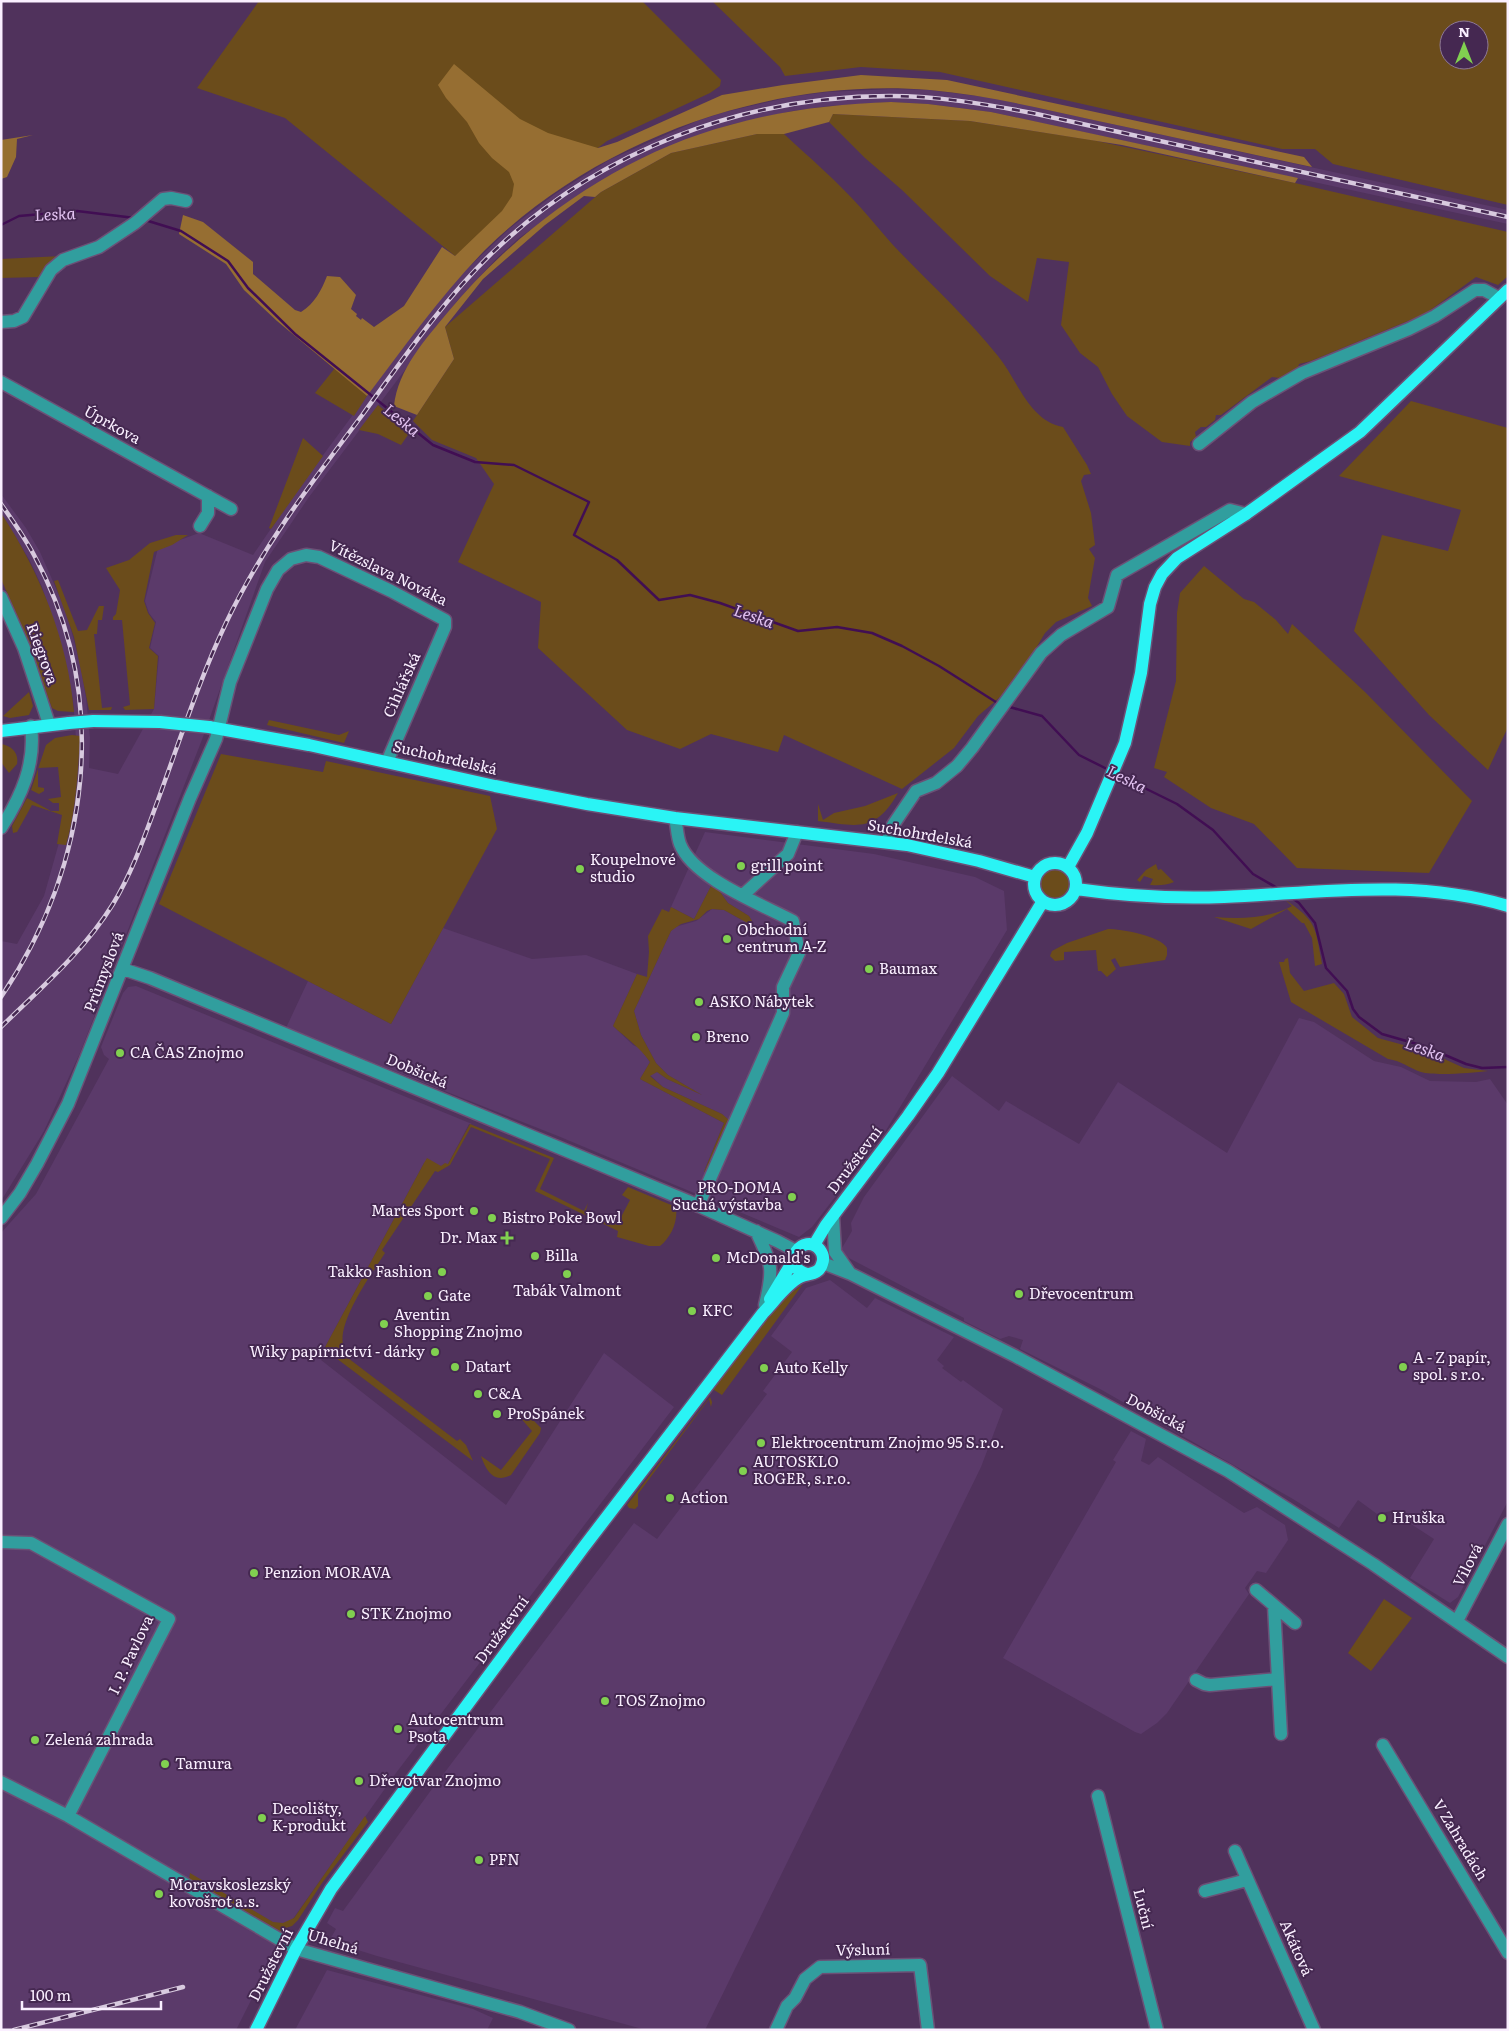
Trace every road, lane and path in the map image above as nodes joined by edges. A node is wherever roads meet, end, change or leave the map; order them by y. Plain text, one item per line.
1 (186, 201) dead end
2 (1504, 294) edge
3 (1, 322) edge
4 (1, 382) edge
5 (1200, 444) dead end
6 (208, 496) junction
7 (231, 509) dead end
8 (1246, 514) junction
9 (200, 526) dead end
10 (1, 597) edge
11 (446, 622) joint
12 (49, 724) junction
13 (32, 726) junction
14 (214, 727) junction
15 (1, 731) edge
16 (387, 762) junction
17 (675, 818) junction
18 (1, 828) edge
19 (797, 832) junction
20 (887, 842) junction
21 (1068, 866) junction
22 (1035, 877) junction
23 (1076, 889) junction
24 (743, 895) junction
25 (1043, 901) junction
26 (1508, 906) edge
27 (122, 969) junction
28 (698, 1206) junction
29 (833, 1216) junction
30 (1, 1218) edge
31 (756, 1231) junction
32 (814, 1245) junction
33 (794, 1256) junction
34 (823, 1263) junction
35 (807, 1274) junction
36 (851, 1274) junction
37 (763, 1312) junction
38 (1508, 1524) edge
39 (1, 1542) edge
40 (1256, 1590) dead end
41 (1274, 1606) junction
42 (1457, 1621) junction
43 (1295, 1623) dead end
44 (1508, 1657) edge
45 (1277, 1678) junction
46 (1196, 1680) dead end
47 (1281, 1734) dead end
48 (1383, 1745) dead end
49 (1, 1782) edge
50 (1098, 1796) dead end
51 (68, 1816) junction
52 (1235, 1851) dead end
53 (1247, 1880) junction
54 (1205, 1891) dead end
55 (296, 1949) junction
56 (1508, 1953) edge
57 (256, 2030) edge
58 (570, 2030) edge
59 (776, 2030) edge
60 (928, 2030) edge
61 (1157, 2030) edge
62 (1314, 2030) edge

1 - 3 street
2 - 5 street
2 - 8 main road
4 - 6 street, Úprkova
6 - 7 street, Úprkova
6 - 9 street
8 - 20 street
8 - 21 main road
10 - 12 street, Riegrova
11 - 14 street, Vítězslava Nováka
11 - 16 street, Cihlářská
12 - 13 main road, Suchohrdelská
12 - 14 main road, Suchohrdelská, bridge
13 - 15 main road, Suchohrdelská
13 - 18 street
14 - 16 main road, Suchohrdelská
14 - 27 street, Průmyslová
16 - 17 main road, Suchohrdelská
17 - 19 main road, Suchohrdelská
17 - 24 street
19 - 20 main road, Suchohrdelská
19 - 24 street
20 - 22 main road, Suchohrdelská
21 - 22 main road
21 - 23 main road
22 - 25 main road
23 - 25 main road
23 - 26 main road
24 - 28 street
25 - 29 main road, Družstevní
27 - 28 street, Dobšická
27 - 30 street, Průmyslová
28 - 31 street, Dobšická
29 - 32 main road, Družstevní
29 - 36 street
31 - 33 street, Dobšická
31 - 37 street
32 - 33 main road
32 - 34 main road
33 - 35 main road
33 - 37 main road
34 - 35 main road
34 - 36 street, Dobšická
35 - 37 main road, Družstevní
36 - 42 street, Dobšická
37 - 55 main road, Družstevní
38 - 42 street, Vilová
39 - 51 street, I. P. Pavlova
40 - 41 street
41 - 43 street
41 - 45 street
42 - 44 street, Dobšická
45 - 46 street
45 - 47 street
48 - 56 street, V Zahradách
49 - 51 street, Uhelná
50 - 61 street, Luční
51 - 55 street, Uhelná
52 - 53 street, Akátová
53 - 54 street
53 - 62 street, Akátová
55 - 57 main road, Družstevní
55 - 58 street, Uhelná
59 - 60 street, Výsluní

